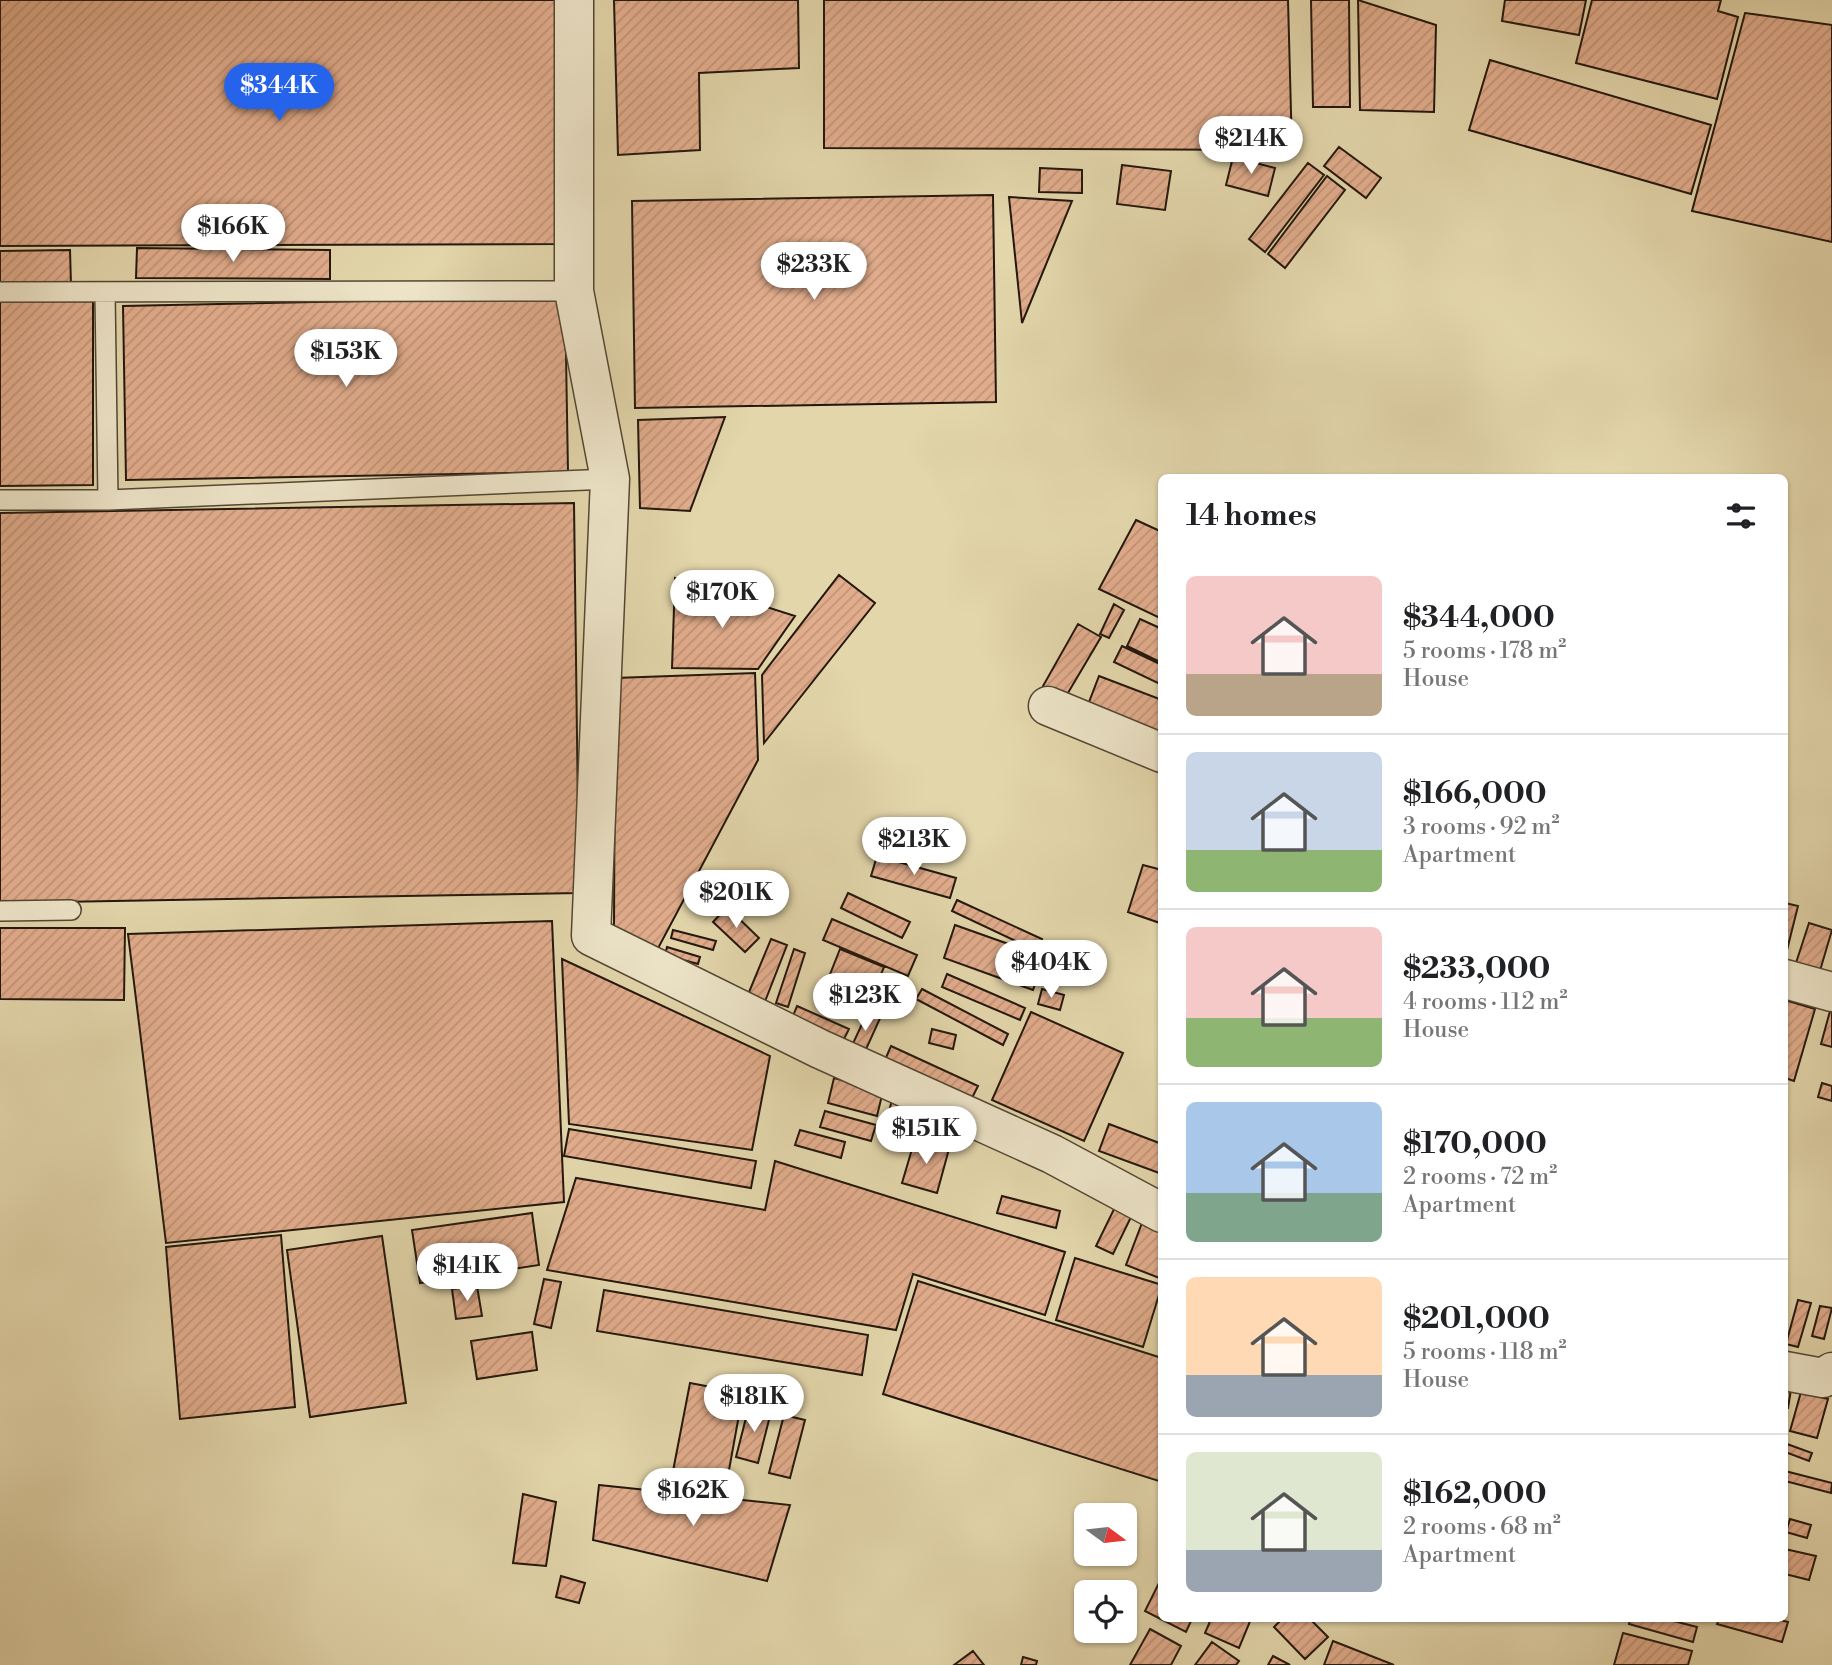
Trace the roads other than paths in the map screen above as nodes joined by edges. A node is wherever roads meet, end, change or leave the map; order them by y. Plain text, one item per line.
1 (574, 0) edge
2 (574, 291) junction
3 (0, 292) edge
4 (105, 293) junction
5 (610, 479) junction
6 (0, 500) edge
7 (108, 500) junction
8 (1048, 706) dead end
9 (1158, 751) edge
10 (71, 910) dead end
11 (0, 911) edge
12 (1788, 980) edge
13 (1832, 992) edge
14 (1158, 1211) edge
15 (1788, 1372) edge
16 (1829, 1379) edge

1 - 2 street
2 - 4 lane
2 - 5 street
3 - 4 lane
4 - 7 lane
5 - 7 lane
5 - 14 street
6 - 7 lane
8 - 9 street
10 - 11 lane
12 - 13 street
15 - 16 street

